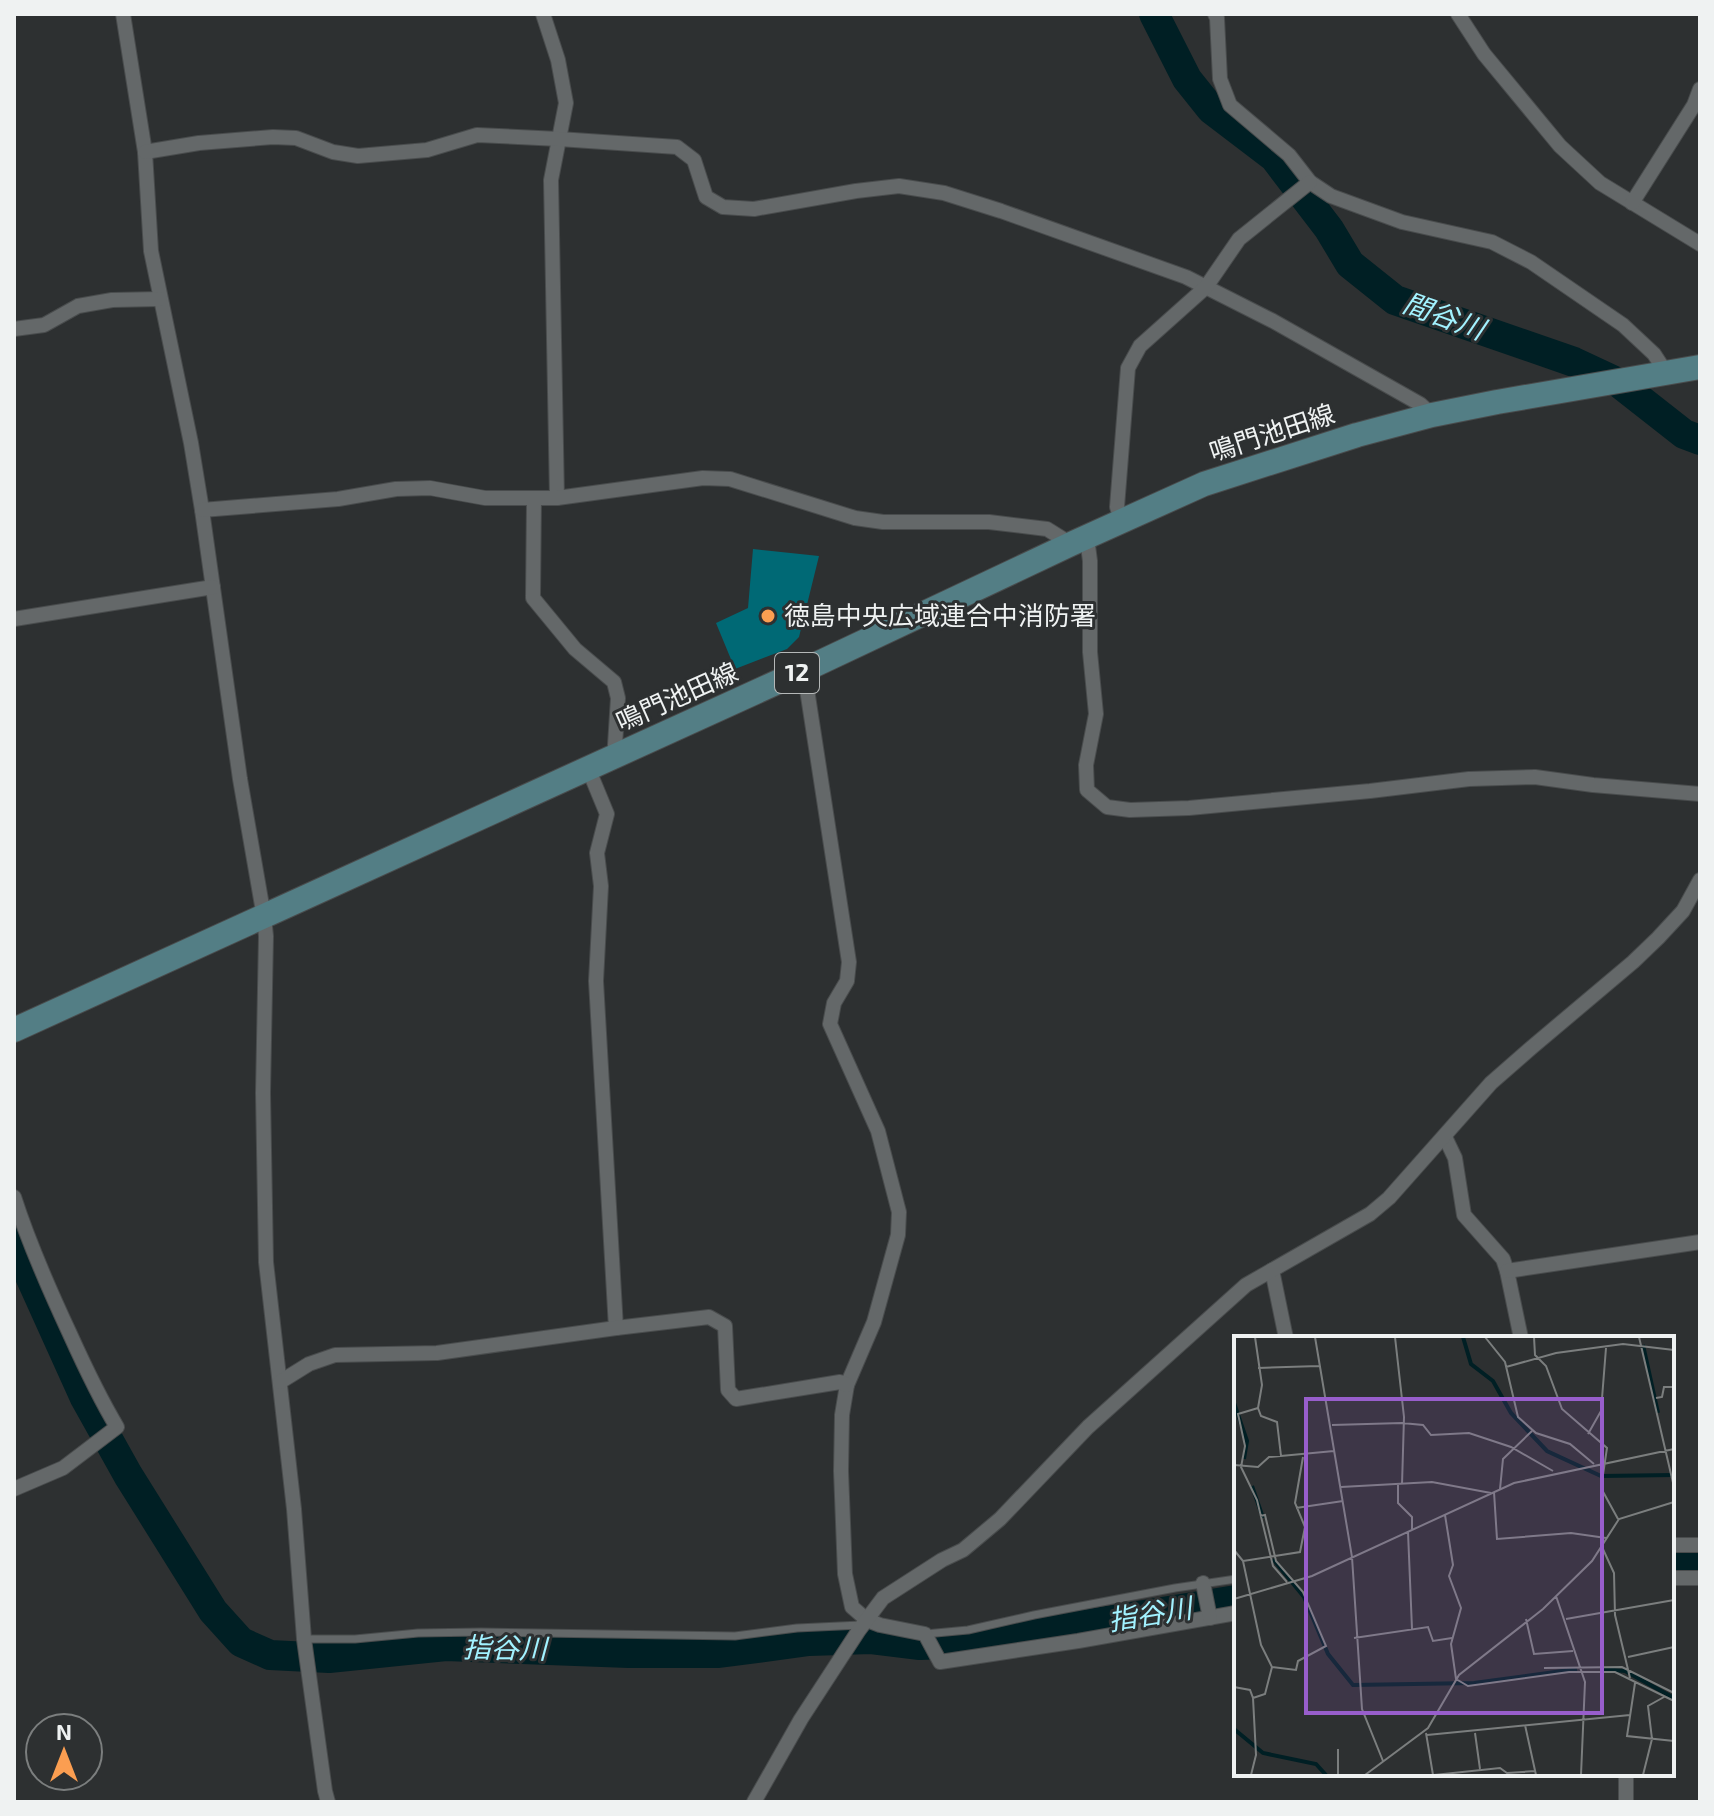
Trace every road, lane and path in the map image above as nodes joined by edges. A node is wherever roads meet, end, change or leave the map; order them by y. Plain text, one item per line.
1 (123, 14) edge
2 (543, 14) edge
3 (1215, 14) edge
4 (1458, 14) edge
5 (1700, 89) edge
6 (559, 139) junction
7 (145, 152) junction
8 (1303, 187) junction
9 (1632, 203) junction
10 (1700, 244) edge
11 (1206, 287) junction
12 (160, 299) junction
13 (14, 329) edge
14 (1700, 367) edge
15 (1667, 374) junction
16 (1432, 415) junction
17 (557, 498) junction
18 (534, 499) junction
19 (202, 510) junction
20 (1122, 522) junction
21 (1079, 541) junction
22 (213, 587) junction
23 (14, 619) edge
24 (804, 670) junction
25 (617, 755) junction
26 (588, 768) junction
27 (1700, 794) edge
28 (1700, 880) edge
29 (264, 917) junction
30 (14, 1030) edge
31 (1445, 1137) junction
32 (14, 1197) edge
33 (1700, 1242) edge
34 (1272, 1270) junction
35 (1507, 1271) junction
36 (616, 1328) junction
37 (1286, 1336) edge
38 (1521, 1336) edge
39 (280, 1382) junction
40 (847, 1385) junction
41 (14, 1489) edge
42 (1674, 1545) edge
43 (1700, 1545) edge
44 (1674, 1578) edge
45 (1700, 1578) edge
46 (1234, 1579) edge
47 (1204, 1586) junction
48 (1234, 1613) edge
49 (1209, 1615) junction
50 (863, 1625) junction
51 (926, 1635) junction
52 (304, 1642) junction
53 (1626, 1776) edge
54 (328, 1802) edge
55 (754, 1802) edge
56 (1626, 1802) edge

1 - 7 street
2 - 6 street
3 - 8 street
4 - 9 street
5 - 9 street
6 - 7 street
6 - 11 street
6 - 17 street
7 - 12 street
8 - 11 street
8 - 15 street
9 - 10 street
11 - 16 street
11 - 20 street
12 - 13 street
12 - 19 street
14 - 15 main road, 鳴門池田線 / 12
15 - 16 main road, 鳴門池田線 / 12
16 - 20 main road, 鳴門池田線 / 12
17 - 18 street
17 - 21 street
18 - 19 street
18 - 25 street
19 - 22 street
20 - 21 main road, 鳴門池田線 / 12
21 - 24 main road, 鳴門池田線 / 12
21 - 27 street
22 - 23 street
22 - 29 street
24 - 25 main road, 鳴門池田線 / 12
24 - 40 street
25 - 26 main road, 鳴門池田線 / 12
26 - 29 main road, 鳴門池田線 / 12
26 - 36 street
28 - 31 street
29 - 30 main road, 鳴門池田線 / 12
29 - 39 street
31 - 34 street
31 - 35 street
32 - 41 street
33 - 35 street
34 - 37 street
34 - 50 street
35 - 38 street
36 - 39 street
36 - 40 street
39 - 52 street
40 - 50 street
42 - 43 street
44 - 45 street
46 - 47 lane
47 - 49 street
47 - 51 lane
48 - 49 street
49 - 51 street
50 - 51 street
50 - 52 lane
50 - 55 street
52 - 54 street
53 - 56 street

